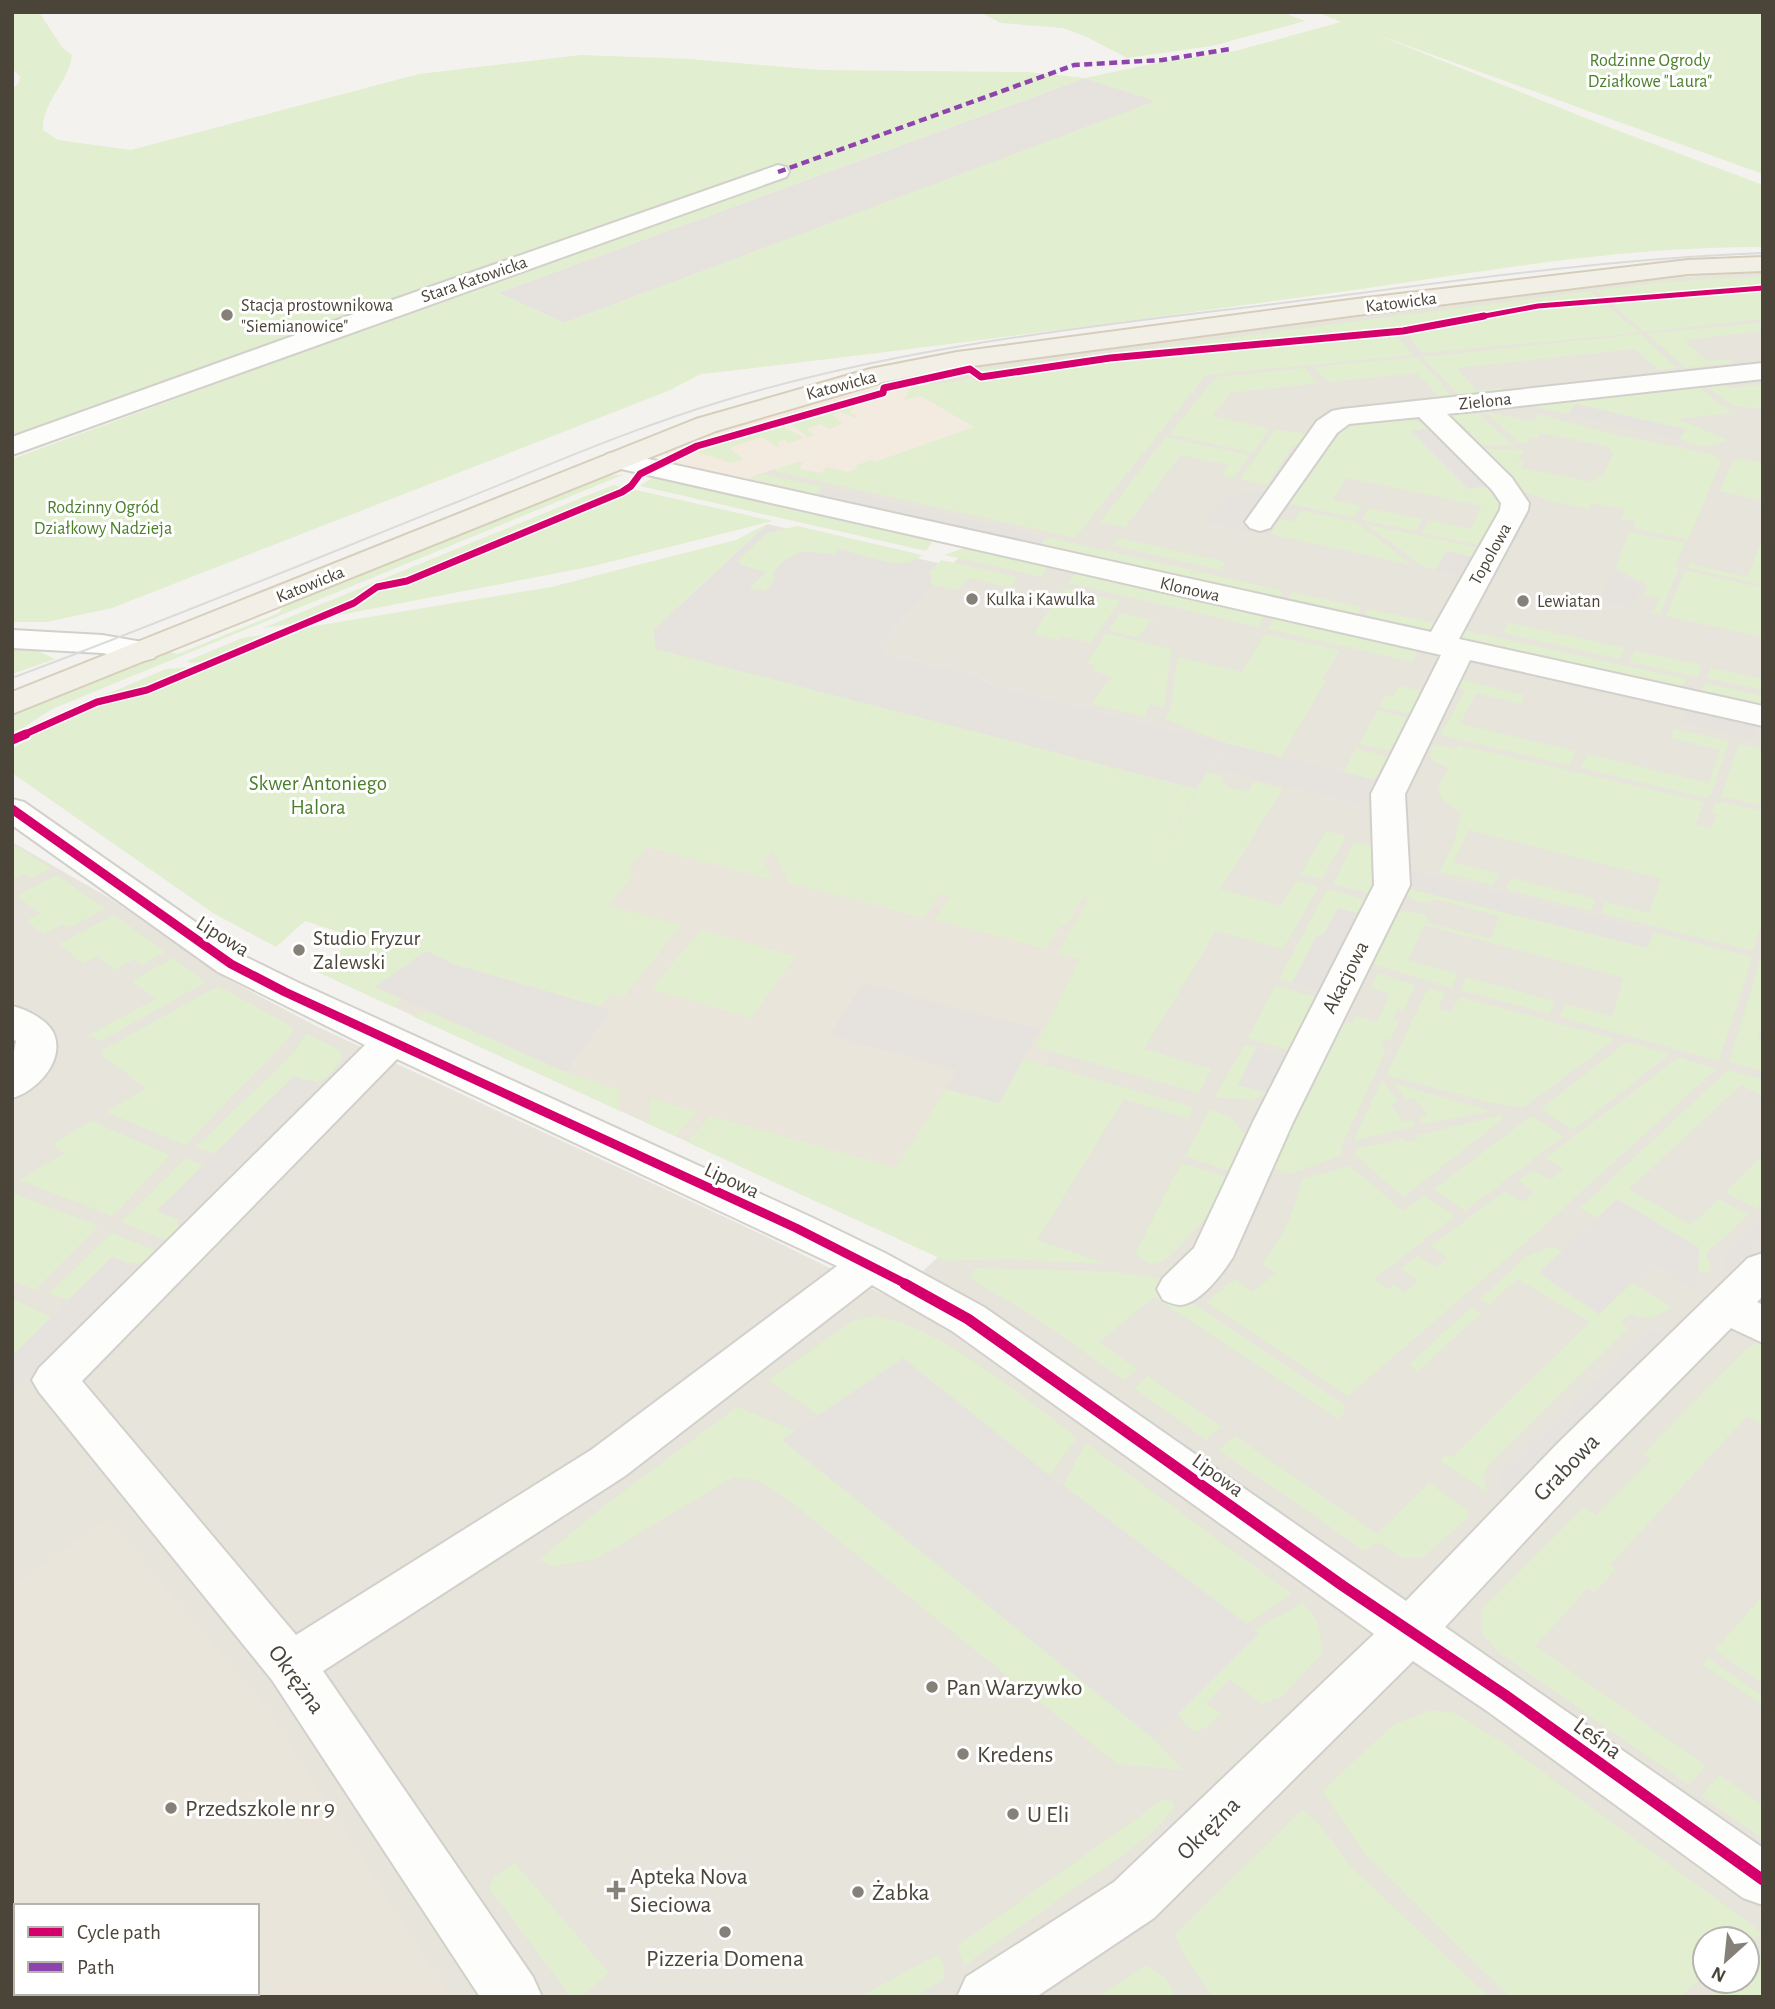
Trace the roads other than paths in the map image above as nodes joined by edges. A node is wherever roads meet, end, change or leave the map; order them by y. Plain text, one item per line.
1 (778, 172) dead end
2 (1763, 264) edge
3 (1763, 371) edge
4 (1425, 407) junction
5 (12, 447) edge
6 (617, 460) junction
7 (1259, 522) dead end
8 (12, 639) edge
9 (1449, 648) junction
10 (143, 651) junction
11 (12, 704) edge
12 (1763, 716) edge
13 (12, 809) edge
14 (12, 1018) edge
15 (392, 1041) junction
16 (12, 1086) edge
17 (870, 1264) junction
18 (1763, 1269) edge
19 (1179, 1289) dead end
20 (1745, 1316) edge
21 (1409, 1632) junction
22 (289, 1665) junction
23 (1763, 1880) edge
24 (513, 1997) edge
25 (986, 1997) edge

1 - 5 street, Stara Katowicka
2 - 6 main road, Katowicka
3 - 4 street, Zielona
4 - 7 street, Zielona
4 - 9 street, Topolowa
6 - 9 street, Klonowa
6 - 10 main road, Katowicka
8 - 10 street
9 - 12 street, Klonowa
9 - 19 street, Akacjowa
10 - 11 main road, Katowicka
13 - 15 street, Lipowa
14 - 16 street
15 - 17 street, Lipowa
15 - 22 street, Okrężna
17 - 21 street, Lipowa
17 - 22 street
18 - 20 street, Grabowa
20 - 21 street, Grabowa
21 - 23 street, Leśna
21 - 25 street, Okrężna
22 - 24 street, Okrężna

